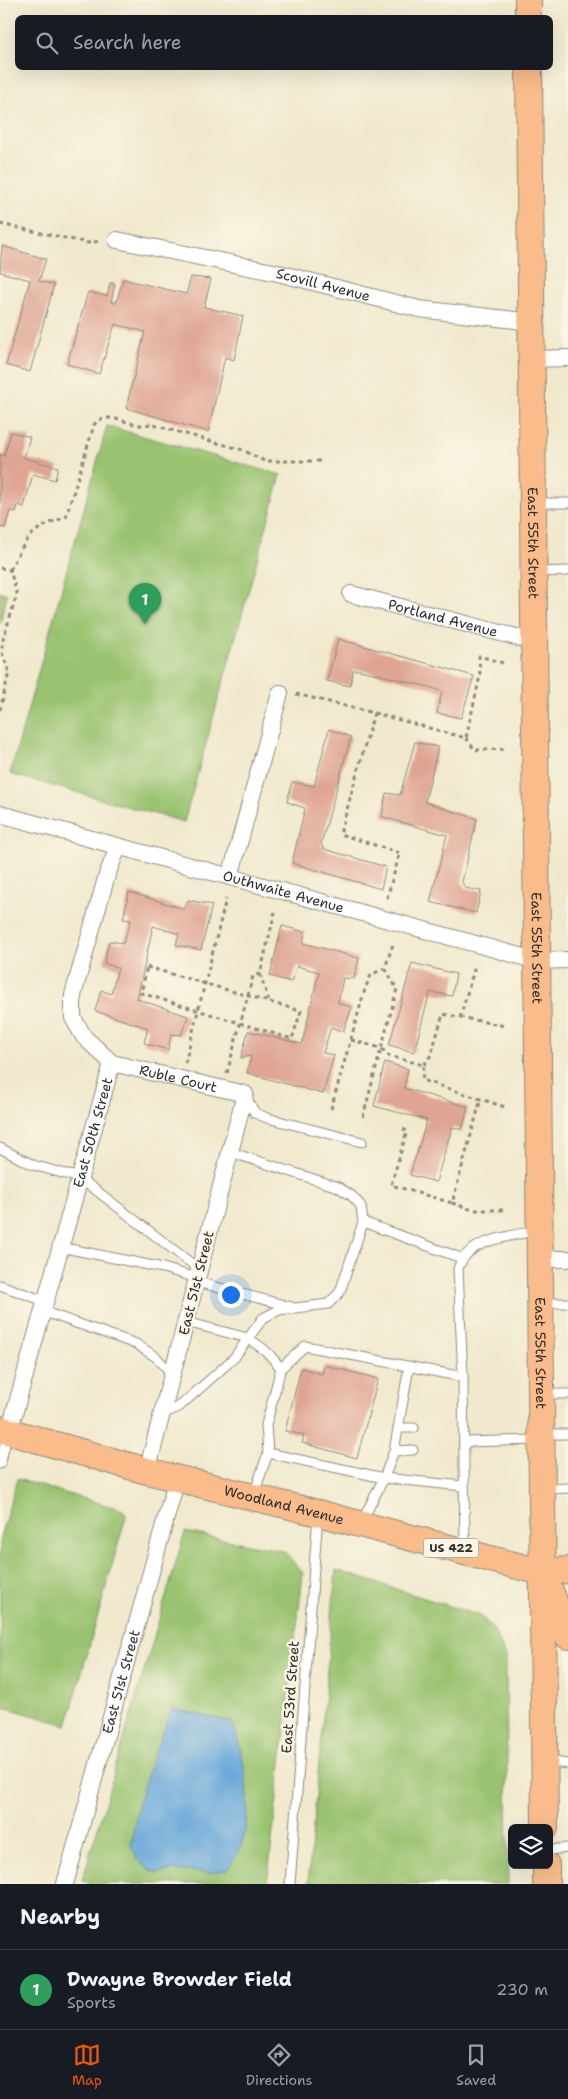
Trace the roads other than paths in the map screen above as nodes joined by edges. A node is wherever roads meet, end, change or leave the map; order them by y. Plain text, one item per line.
1 (528, 0) edge
2 (528, 15) edge
3 (529, 70) edge
4 (117, 240) road end
5 (532, 322) junction
6 (568, 358) edge
7 (532, 359) junction
8 (533, 503) junction
9 (568, 503) edge
10 (568, 571) edge
11 (534, 573) junction
12 (351, 594) dead end
13 (535, 642) junction
14 (280, 693) road end
15 (0, 814) edge
16 (118, 848) junction
17 (230, 878) junction
18 (538, 960) junction
19 (568, 960) edge
20 (112, 1063) junction
21 (245, 1094) junction
22 (362, 1142) dead end
23 (0, 1148) edge
24 (230, 1152) junction
25 (80, 1178) junction
26 (363, 1222) junction
27 (541, 1230) junction
28 (60, 1247) junction
29 (461, 1258) junction
30 (541, 1259) junction
31 (568, 1259) edge
32 (198, 1277) junction
33 (0, 1285) edge
34 (541, 1303) junction
35 (568, 1303) edge
36 (44, 1306) junction
37 (295, 1307) junction
38 (186, 1322) junction
39 (248, 1338) junction
40 (409, 1367) junction
41 (281, 1368) junction
42 (172, 1374) junction
43 (463, 1377) junction
44 (542, 1394) junction
45 (568, 1394) edge
46 (162, 1414) junction
47 (398, 1428) junction
48 (414, 1428) dead end
49 (453, 1428) dead end
50 (463, 1428) junction
51 (4, 1430) edge
52 (568, 1434) edge
53 (542, 1437) junction
54 (464, 1446) junction
55 (413, 1450) dead end
56 (453, 1450) dead end
57 (394, 1451) junction
58 (268, 1453) junction
59 (0, 1464) edge
60 (148, 1471) junction
61 (177, 1478) junction
62 (384, 1478) junction
63 (463, 1486) junction
64 (542, 1488) junction
65 (568, 1488) edge
66 (253, 1497) junction
67 (318, 1513) junction
68 (361, 1524) junction
69 (465, 1551) junction
70 (568, 1570) edge
71 (542, 1572) junction
72 (568, 1636) edge
73 (556, 1762) edge
74 (546, 1824) edge
75 (568, 1848) edge
76 (553, 1850) edge
77 (546, 1869) edge
78 (66, 1884) edge
79 (290, 1884) edge
80 (546, 1884) edge

1 - 2 main road
3 - 5 main road, East 55th Street
4 - 5 street, Scovill Avenue
5 - 7 main road, East 55th Street
6 - 7 street
7 - 8 main road, East 55th Street
8 - 9 lane
8 - 11 main road, East 55th Street
10 - 11 lane
11 - 13 main road, East 55th Street
12 - 13 street, Portland Avenue
13 - 18 main road, East 55th Street
14 - 17 street
15 - 16 street, Outhwaite Avenue
16 - 17 street, Outhwaite Avenue
16 - 20 street, East 50th Street
17 - 18 street, Outhwaite Avenue
18 - 19 street, Outhwaite Avenue
18 - 27 main road, East 55th Street
20 - 21 street, Ruble Court
20 - 25 street, East 50th Street
21 - 22 lane
21 - 24 street, East 51st Street
23 - 25 lane
24 - 26 lane
24 - 32 street, East 51st Street
25 - 28 street, East 50th Street
25 - 32 lane
26 - 29 lane
26 - 37 lane
27 - 29 lane
27 - 30 main road, East 55th Street
28 - 32 lane
28 - 36 street, East 50th Street
29 - 43 lane
30 - 31 street
30 - 34 main road, East 55th Street
32 - 37 lane
32 - 38 street, East 51st Street
33 - 36 lane
34 - 35 lane
34 - 44 main road, East 55th Street
36 - 42 lane
36 - 51 street, East 50th Street
37 - 39 lane
38 - 39 lane
38 - 42 street, East 51st Street
39 - 41 lane
39 - 46 lane
40 - 41 lane
40 - 43 lane
40 - 47 lane
41 - 58 lane
42 - 46 street, East 51st Street
43 - 50 lane
44 - 45 lane
44 - 53 main road, East 55th Street
46 - 60 street, East 51st Street
47 - 48 lane
47 - 57 lane
49 - 50 lane
50 - 54 lane
51 - 59 lane
51 - 60 main road, Woodland Avenue / US 422
52 - 53 lane
53 - 54 lane
53 - 64 main road, East 55th Street
54 - 56 lane
54 - 63 lane
55 - 57 lane
57 - 62 lane
58 - 62 lane
58 - 66 lane
60 - 61 main road, Woodland Avenue / US 422
61 - 66 main road, Woodland Avenue / US 422
61 - 78 street, East 51st Street
62 - 63 lane
62 - 68 lane
63 - 69 lane
64 - 65 lane
64 - 71 main road, East 55th Street
66 - 67 main road, Woodland Avenue / US 422
67 - 68 main road, Woodland Avenue / US 422
67 - 79 lane, East 53rd Street
68 - 69 main road, Woodland Avenue / US 422
69 - 71 main road, Woodland Avenue / US 422
70 - 71 main road, Woodland Avenue
71 - 72 main road
71 - 73 main road, East 55th Street
73 - 74 main road, East 55th Street
75 - 76 lane
77 - 80 main road

